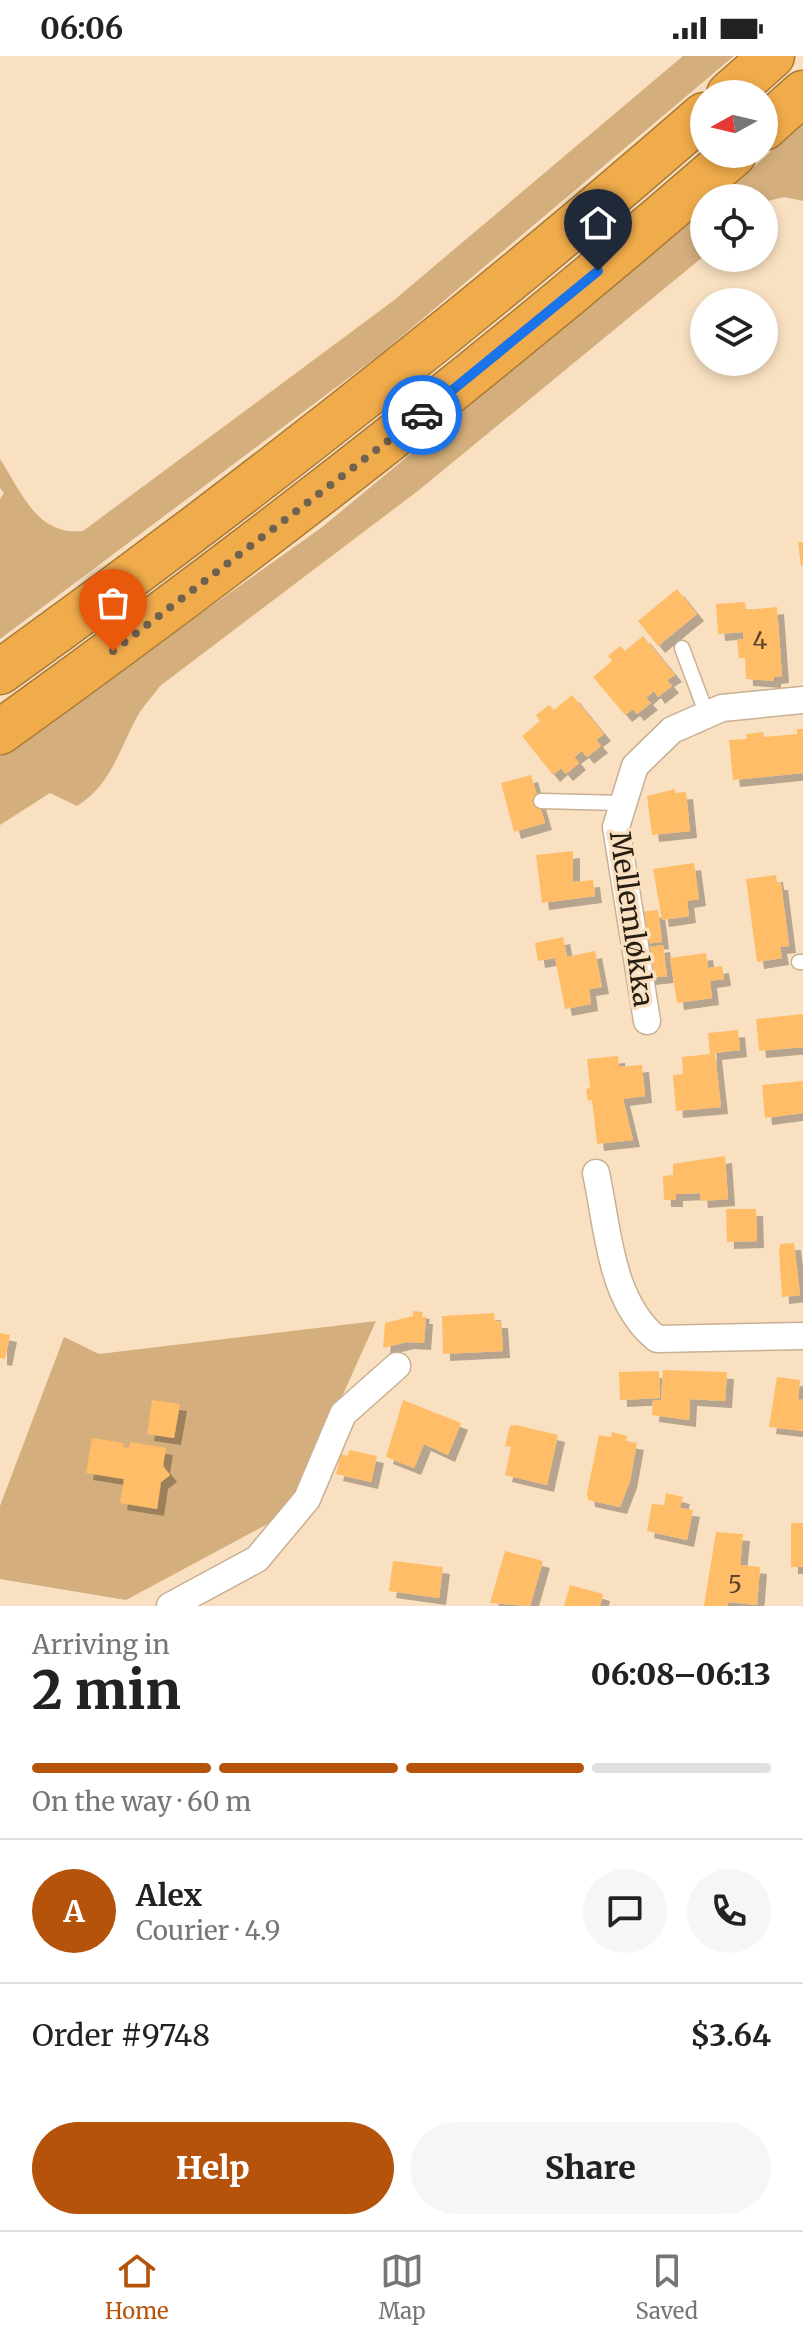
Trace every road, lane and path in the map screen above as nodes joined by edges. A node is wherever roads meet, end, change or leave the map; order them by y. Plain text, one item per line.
1 (772, 56) edge
2 (745, 80) edge
3 (803, 93) edge
4 (778, 115) edge
5 (690, 127) edge
6 (717, 168) edge
7 (682, 648) dead end
8 (0, 672) edge
9 (803, 700) edge
10 (707, 715) junction
11 (0, 732) edge
12 (541, 801) dead end
13 (622, 803) junction
14 (647, 1021) dead end
15 (596, 1173) dead end
16 (803, 1336) edge
17 (397, 1366) dead end
18 (170, 1606) edge

1 - 2 highway
3 - 4 highway
5 - 8 highway
6 - 11 highway
7 - 10 lane
9 - 10 street, Mellemløkka
10 - 13 street, Mellemløkka
12 - 13 lane
13 - 14 street, Mellemløkka
15 - 16 street
17 - 18 street

